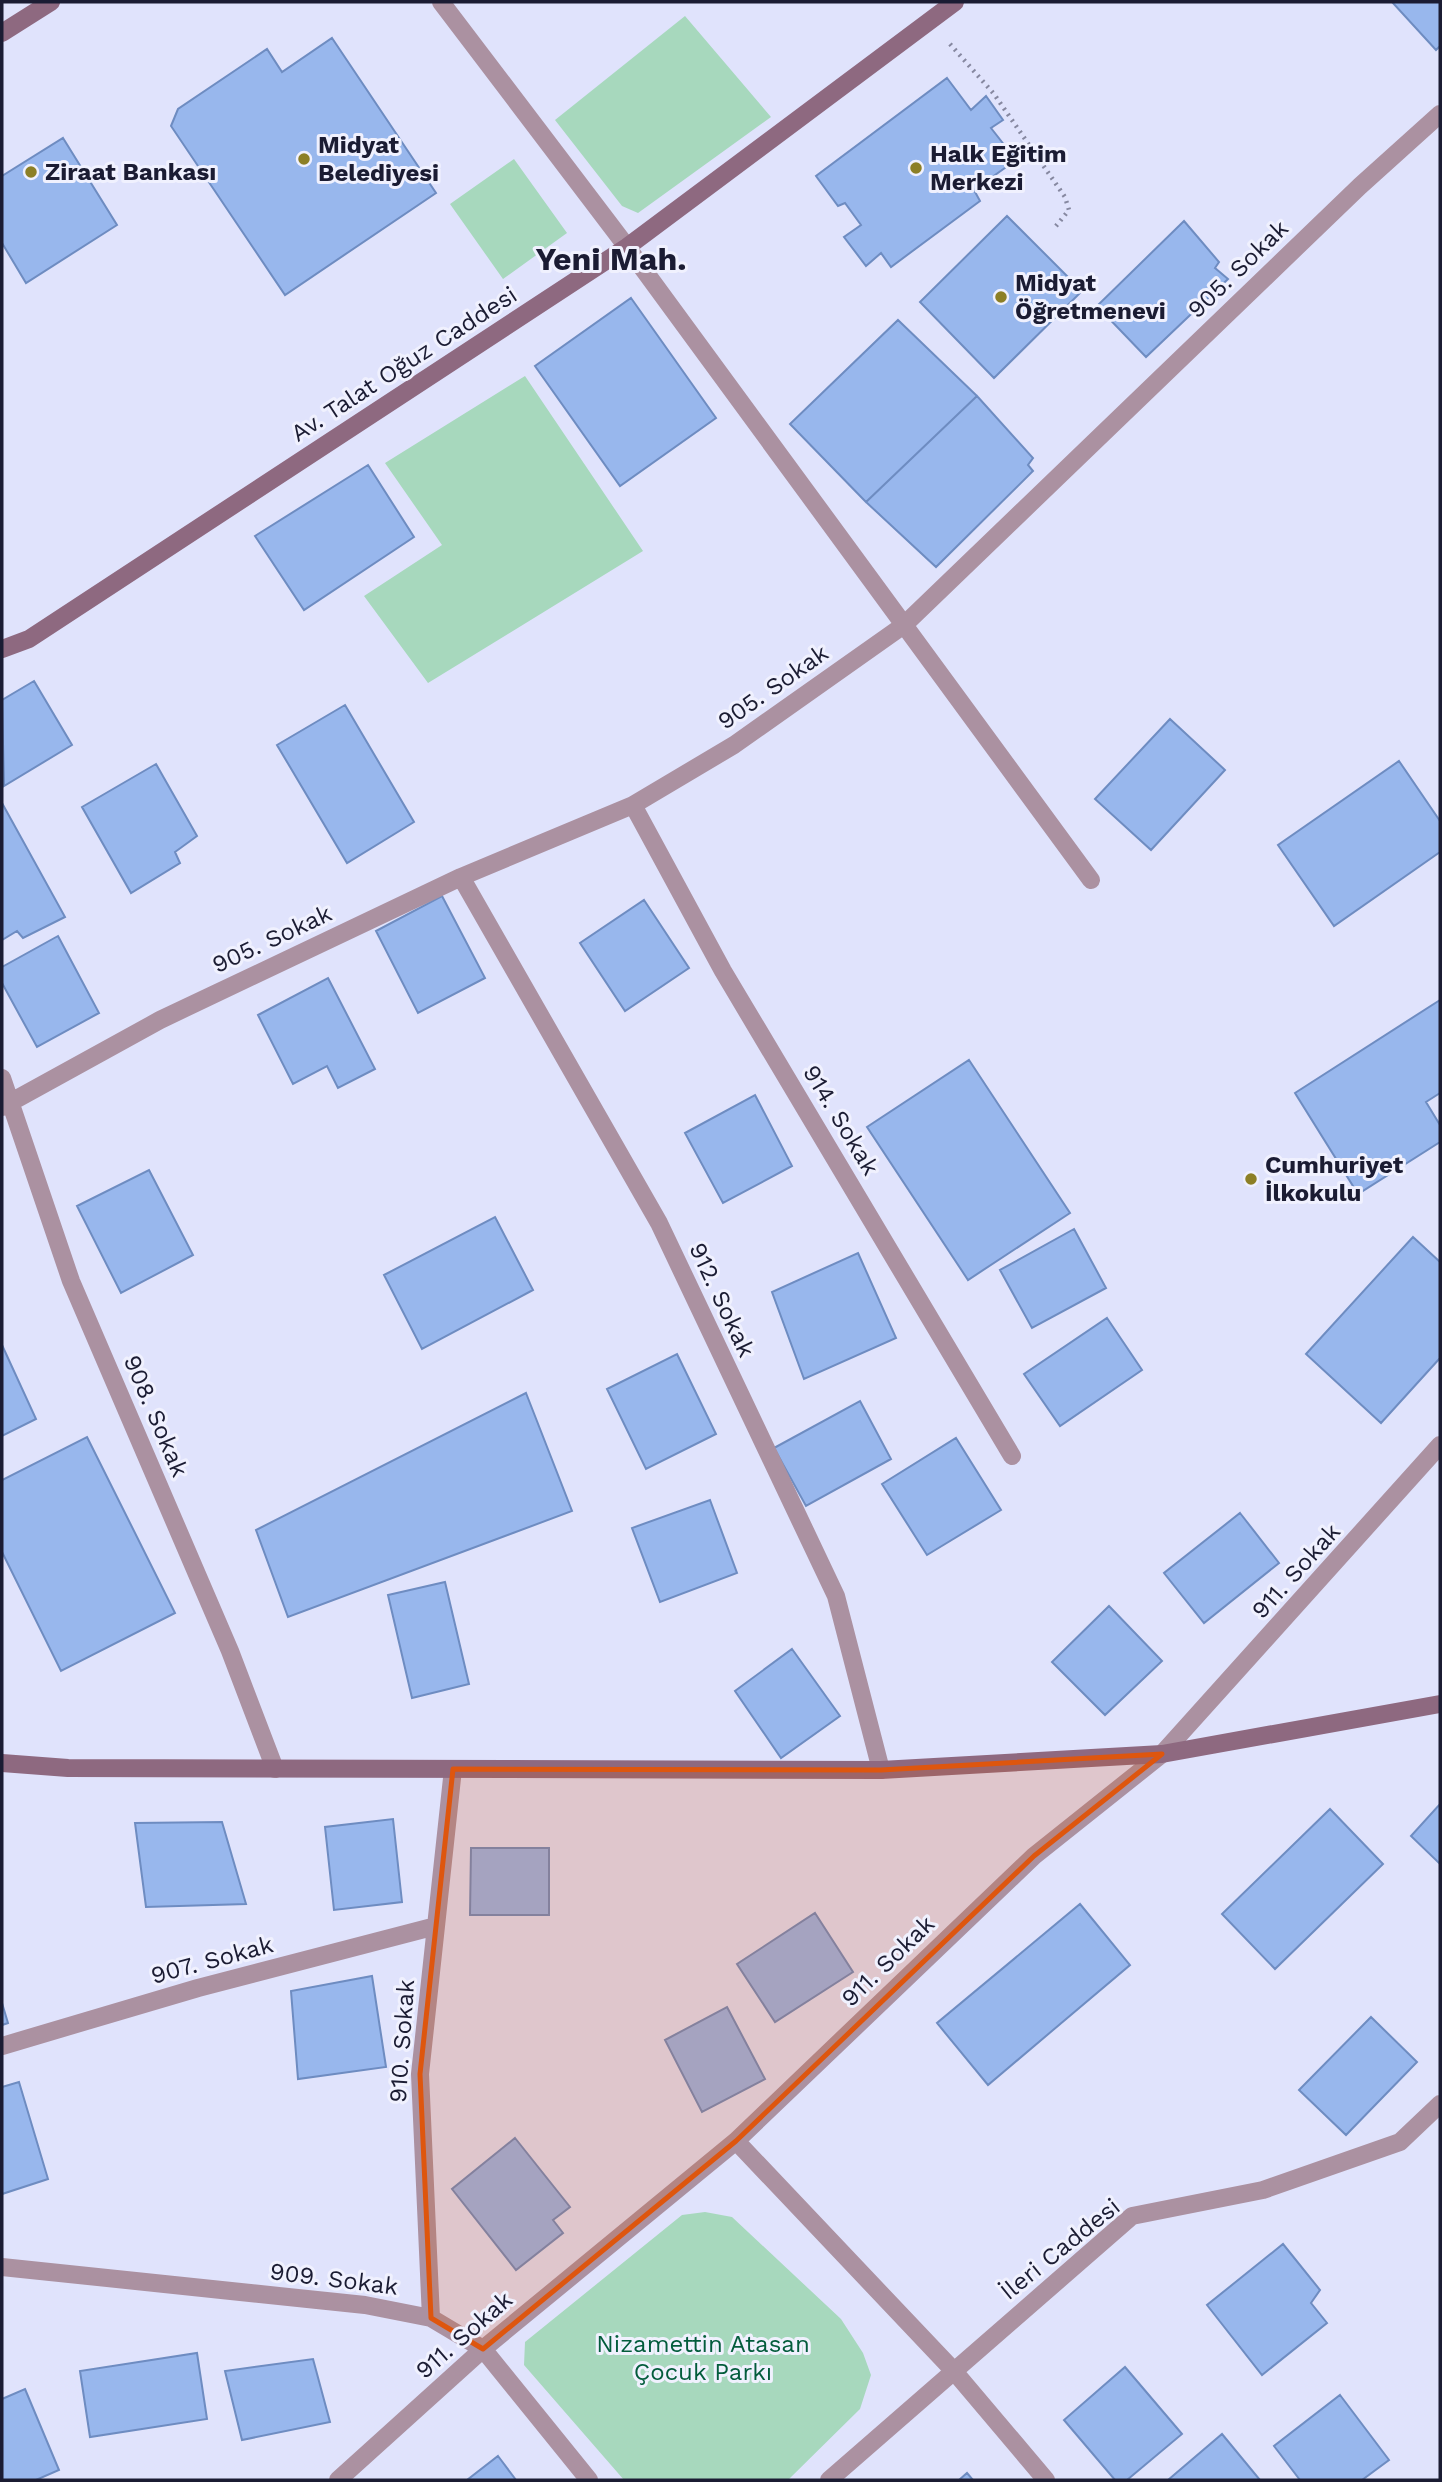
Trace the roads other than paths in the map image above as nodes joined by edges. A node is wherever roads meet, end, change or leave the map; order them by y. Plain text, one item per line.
1 (51, 2) edge
2 (441, 2) edge
3 (955, 2) edge
4 (2, 33) edge
5 (1440, 114) edge
6 (628, 247) junction
7 (904, 625) junction
8 (2, 649) edge
9 (633, 805) junction
10 (461, 877) junction
11 (1091, 880) dead end
12 (2, 1078) edge
13 (7, 1104) edge
14 (1440, 1445) edge
15 (1012, 1456) dead end
16 (1440, 1704) edge
17 (1163, 1754) junction
18 (2, 1763) edge
19 (275, 1769) junction
20 (453, 1769) junction
21 (881, 1770) junction
22 (436, 1926) junction
23 (2, 2046) edge
24 (1440, 2104) edge
25 (736, 2141) junction
26 (2, 2267) edge
27 (431, 2318) junction
28 (484, 2349) junction
29 (953, 2370) junction
30 (338, 2480) edge
31 (589, 2480) edge
32 (829, 2480) edge
33 (1046, 2480) edge

1 - 4 street
2 - 6 street
3 - 6 street, Av. Talat Oğuz Caddesi
5 - 7 street, 905. Sokak
6 - 7 street
6 - 8 street, Av. Talat Oğuz Caddesi
7 - 9 street, 905. Sokak
7 - 11 street
9 - 10 street, 905. Sokak
9 - 15 street, 914. Sokak
10 - 13 street, 905. Sokak
10 - 21 street, 912. Sokak
12 - 13 street, 908. Sokak
13 - 19 street, 908. Sokak
14 - 17 street, 911. Sokak
16 - 17 street
17 - 21 street
17 - 25 street, 911. Sokak
18 - 19 street
19 - 20 street
20 - 21 street
20 - 22 street, 910. Sokak
22 - 23 street, 907. Sokak
22 - 27 street, 910. Sokak
24 - 29 street, İleri Caddesi
25 - 28 street, 911. Sokak
25 - 29 street
26 - 27 street, 909. Sokak
27 - 28 street, 909. Sokak
28 - 30 street, 911. Sokak
28 - 31 street, 909. Sokak
29 - 32 street, İleri Caddesi
29 - 33 street

